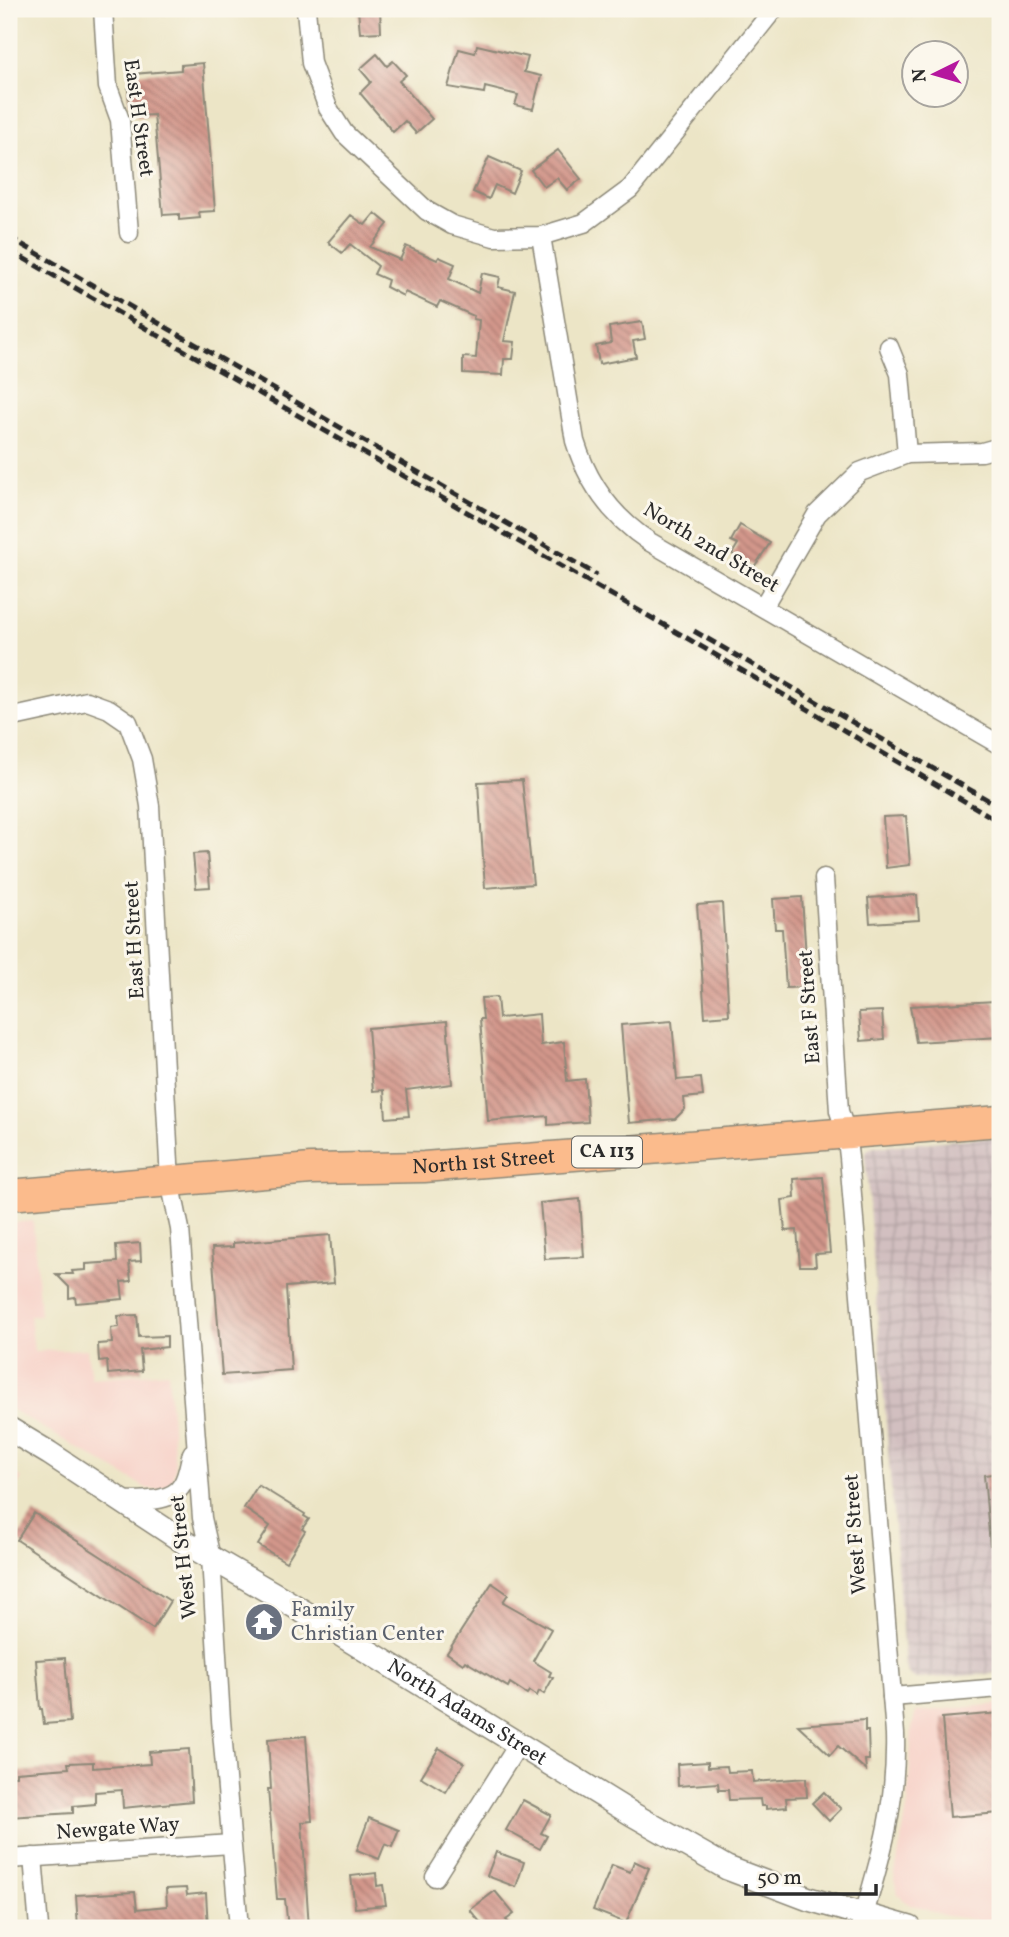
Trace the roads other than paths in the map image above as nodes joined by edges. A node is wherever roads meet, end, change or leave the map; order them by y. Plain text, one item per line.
1 (103, 9) edge
2 (306, 9) edge
3 (774, 9) edge
4 (130, 233) dead end
5 (541, 236) junction
6 (889, 347) dead end
7 (1000, 447) edge
8 (907, 454) junction
9 (763, 607) junction
10 (9, 718) edge
11 (1000, 745) edge
12 (824, 878) dead end
13 (1000, 1121) edge
14 (846, 1132) junction
15 (170, 1181) junction
16 (9, 1195) edge
17 (9, 1429) edge
18 (195, 1443) junction
19 (118, 1501) junction
20 (211, 1559) junction
21 (1000, 1688) edge
22 (892, 1697) junction
23 (518, 1745) junction
24 (231, 1844) junction
25 (33, 1857) junction
26 (9, 1859) edge
27 (435, 1877) dead end
28 (862, 1922) edge
29 (39, 1928) edge
30 (239, 1928) edge
31 (910, 1928) edge

1 - 4 street, East H Street
2 - 5 street
3 - 5 street
5 - 9 street, North 2nd Street
6 - 8 street
7 - 8 street
8 - 9 street
9 - 11 street, North 2nd Street
10 - 15 street, East H Street
12 - 14 street, East F Street
13 - 14 main road, North 1st Street / CA 113
14 - 15 main road, North 1st Street / CA 113
14 - 22 street, West F Street
15 - 16 main road, North 1st Street / CA 113
15 - 18 street, West H Street
17 - 19 street, North Adams Street
18 - 19 street
18 - 20 street, West H Street
19 - 20 street, North Adams Street
20 - 23 street, North Adams Street
20 - 24 street, West H Street
21 - 22 street
22 - 28 street, West F Street
23 - 27 street
23 - 28 street, North Adams Street
24 - 25 street, Newgate Way
24 - 30 street, West H Street
25 - 26 street, Newgate Way
25 - 29 street
28 - 31 street, North Adams Street

